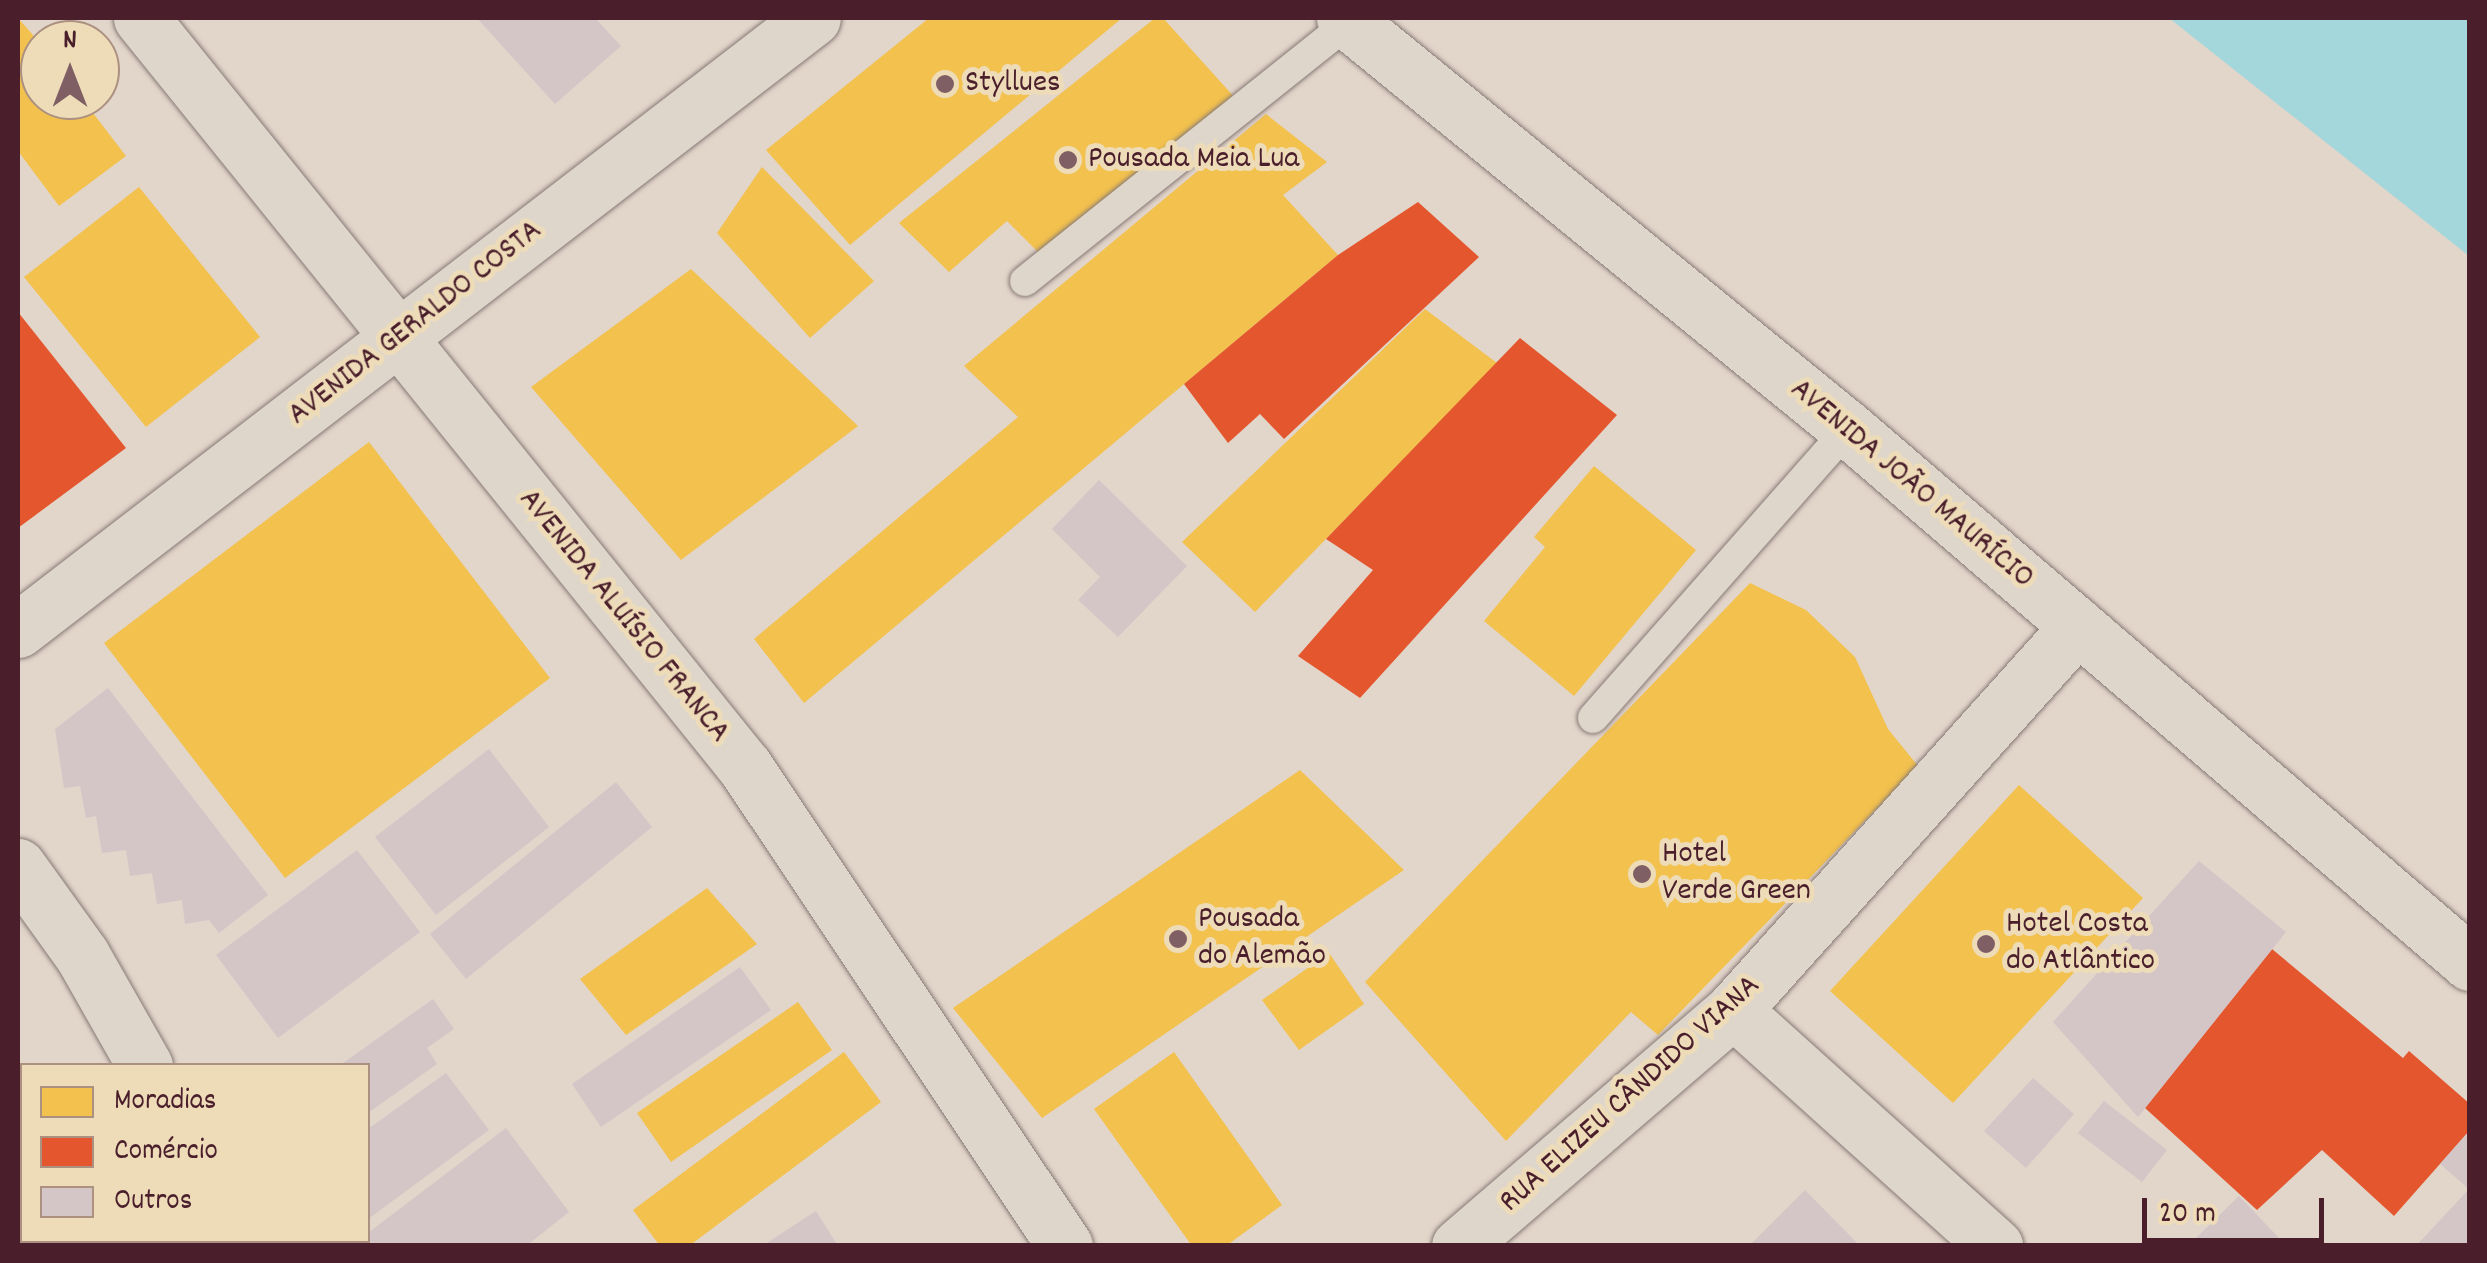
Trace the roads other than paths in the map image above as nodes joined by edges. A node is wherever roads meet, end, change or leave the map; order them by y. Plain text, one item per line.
1 (141, 18) edge
2 (814, 18) edge
3 (1346, 20) edge
4 (1024, 281) dead end
5 (396, 340) junction
6 (1848, 429) junction
7 (2078, 626) junction
8 (18, 630) edge
9 (1593, 718) dead end
10 (18, 866) edge
11 (2470, 963) edge
12 (1734, 1010) junction
13 (143, 1063) edge
14 (1065, 1246) edge
15 (1459, 1246) edge
16 (1995, 1246) edge

1 - 5 street, AVENIDA ALUÍSIO FRANCA
2 - 5 street, AVENIDA GERALDO COSTA
3 - 4 lane
3 - 6 street, AVENIDA JOÃO MAURÍCIO
5 - 8 street, AVENIDA GERALDO COSTA
5 - 14 street, AVENIDA ALUÍSIO FRANCA
6 - 7 street, AVENIDA JOÃO MAURÍCIO
6 - 9 lane
7 - 11 street, AVENIDA JOÃO MAURÍCIO
7 - 12 street, RUA ELIZEU CÂNDIDO VIANA
10 - 13 street
12 - 15 street, RUA ELIZEU CÂNDIDO VIANA
12 - 16 street

